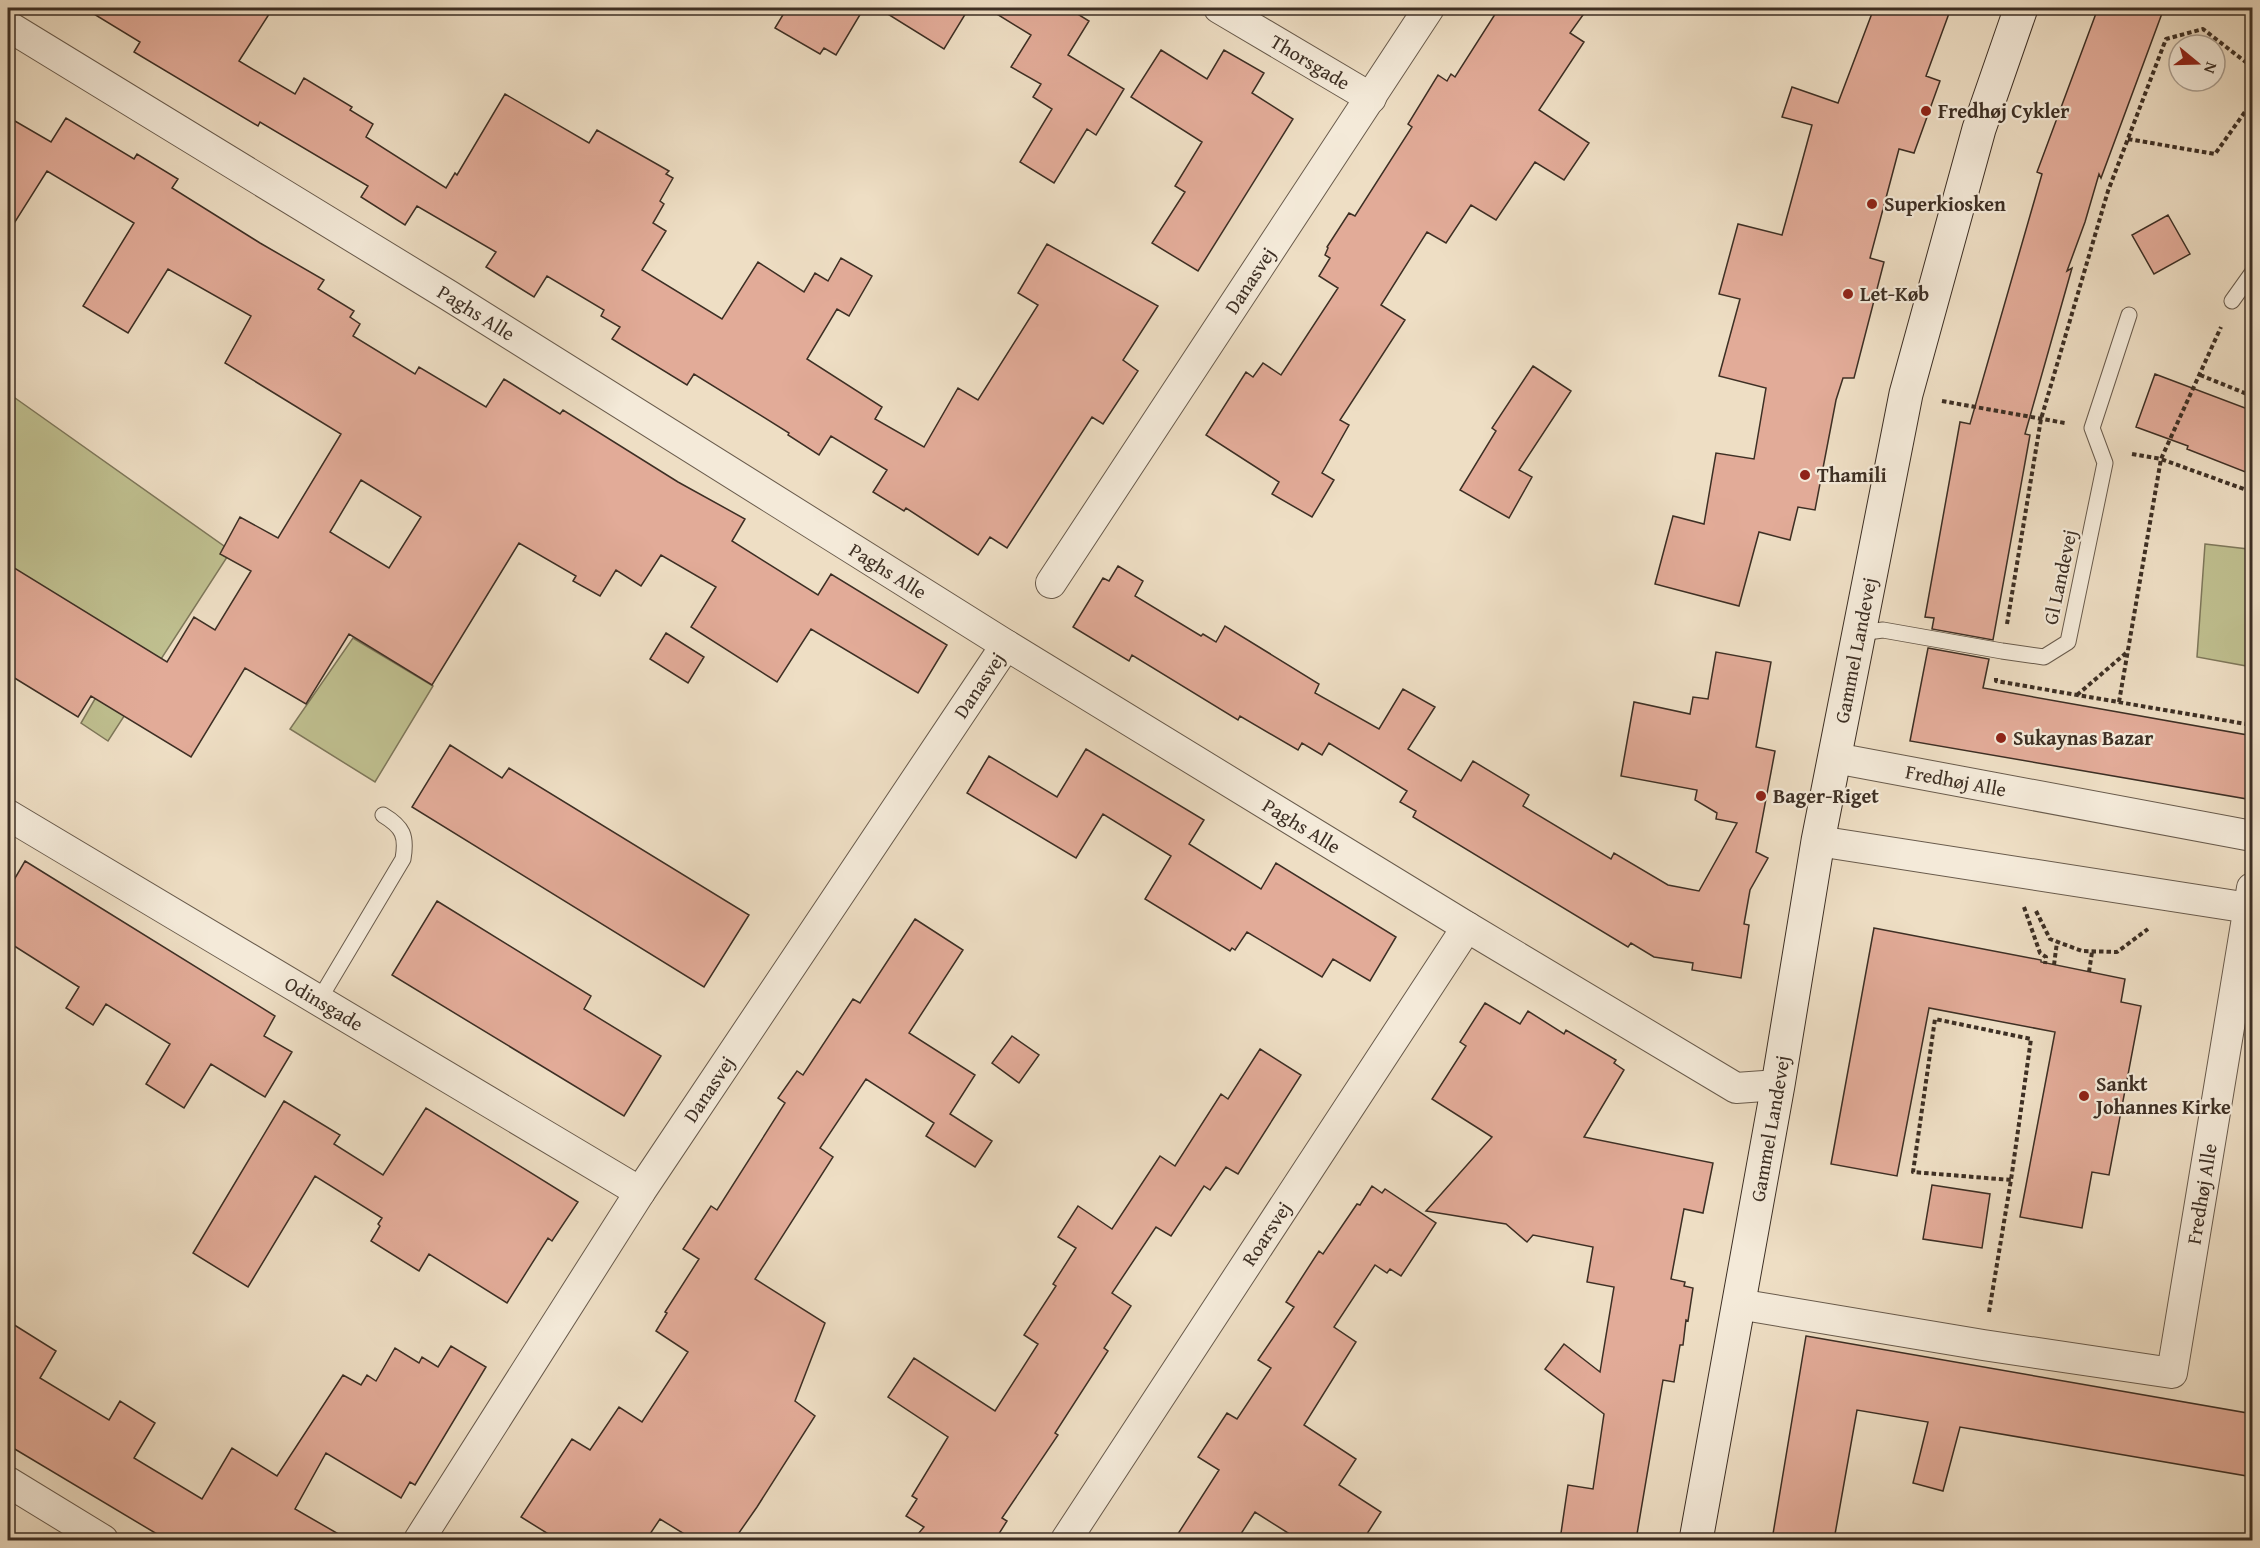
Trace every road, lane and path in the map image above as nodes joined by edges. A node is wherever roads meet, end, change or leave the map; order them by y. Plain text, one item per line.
1 (1219, 8) edge
2 (1429, 8) edge
3 (2021, 8) edge
4 (8, 26) edge
5 (2253, 67) edge
6 (1371, 98) junction
7 (2253, 102) edge
8 (2128, 139) junction
9 (2253, 273) edge
10 (2232, 301) joint
11 (2129, 315) dead end
12 (2200, 375) junction
13 (1906, 394) junction
14 (2253, 396) edge
15 (2041, 419) junction
16 (2092, 428) junction
17 (2099, 448) junction
18 (2161, 459) junction
19 (2253, 492) edge
20 (1051, 584) dead end
21 (1859, 633) junction
22 (1006, 645) junction
23 (2002, 651) junction
24 (2127, 652) junction
25 (2077, 695) junction
26 (2119, 702) junction
27 (2253, 725) edge
28 (1835, 758) junction
29 (8, 815) edge
30 (383, 815) dead end
31 (2253, 836) edge
32 (1818, 841) junction
33 (2251, 898) edge
34 (2023, 903) dead end
35 (1467, 927) junction
36 (2057, 942) dead end
37 (2092, 952) dead end
38 (2045, 964) dead end
39 (2055, 965) dead end
40 (2090, 972) dead end
41 (319, 1000) junction
42 (1778, 1085) junction
43 (2011, 1180) junction
44 (640, 1192) junction
45 (1738, 1304) junction
46 (1983, 1345) junction
47 (8, 1482) edge
48 (103, 1540) edge
49 (419, 1540) edge
50 (1066, 1540) edge
51 (1696, 1540) edge

1 - 6 street, Thorsgade
2 - 6 street, Danasvej
3 - 13 street, Gammel Landevej
4 - 22 street, Paghs Alle
5 - 8 path
6 - 20 street, Danasvej
7 - 8 path
8 - 15 path
9 - 10 lane
10 - 12 path
11 - 16 lane
12 - 14 path
12 - 18 path
13 - 15 path
13 - 21 street, Gammel Landevej
15 - 16 path
15 - 23 path
16 - 17 lane, Gl Landevej
17 - 18 path
17 - 23 lane, Gl Landevej
18 - 19 path
18 - 24 path
21 - 23 lane, Gl Landevej
21 - 28 street, Gammel Landevej
22 - 35 street, Paghs Alle
22 - 44 street, Danasvej
23 - 25 path
24 - 25 path
24 - 26 path
25 - 26 path
26 - 27 path
28 - 31 street, Fredhøj Alle
28 - 32 street, Gammel Landevej
29 - 41 street, Odinsgade
30 - 41 lane
32 - 33 street, Fredhøj Alle
32 - 42 street, Gammel Landevej
33 - 46 street, Fredhøj Alle
34 - 38 path
35 - 42 street, Paghs Alle
35 - 50 street, Roarsvej
36 - 39 path
37 - 40 path
41 - 44 street, Odinsgade
42 - 45 street, Gammel Landevej
43 - 43 path
43 - 46 path
44 - 49 street, Danasvej
45 - 46 street
45 - 51 street, Gammel Landevej
47 - 48 street

